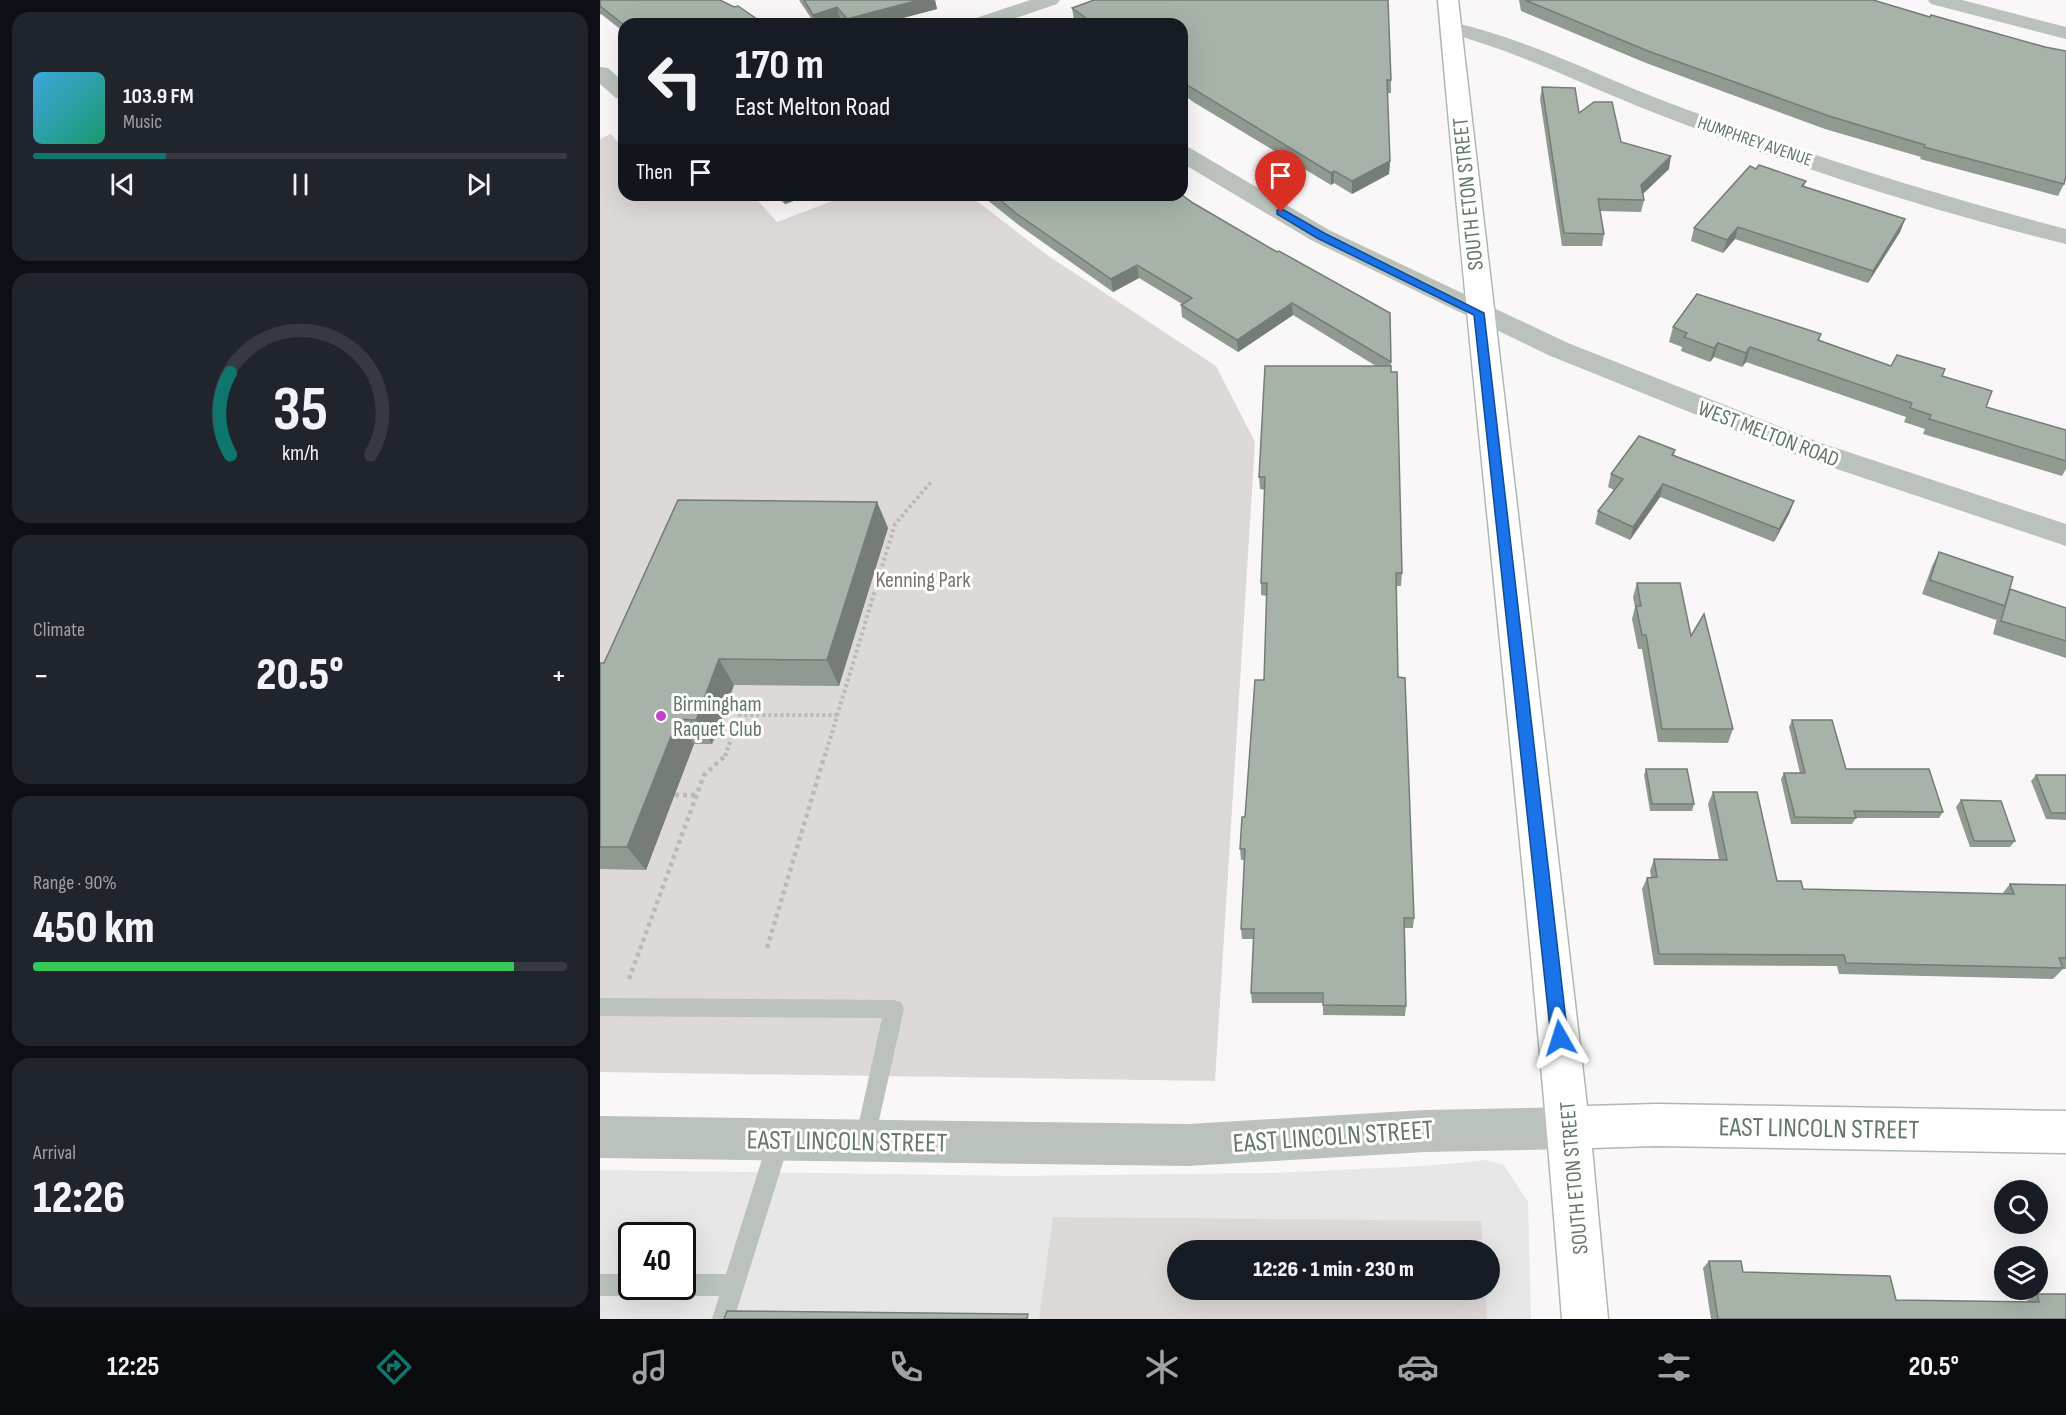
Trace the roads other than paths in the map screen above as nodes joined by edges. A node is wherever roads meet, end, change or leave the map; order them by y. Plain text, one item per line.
1 (987, 0) edge
2 (1050, 0) edge
3 (1938, 0) edge
4 (1450, 14) edge
5 (1007, 18) edge
6 (1010, 18) edge
7 (2066, 33) edge
8 (600, 73) edge
9 (618, 88) edge
10 (1188, 157) edge
11 (2066, 237) edge
12 (1479, 313) junction
13 (2066, 535) edge
14 (609, 1007) edge
15 (1568, 1128) junction
16 (2066, 1132) edge
17 (600, 1137) edge
18 (779, 1140) junction
19 (866, 1141) junction
20 (600, 1285) edge
21 (618, 1285) edge
22 (696, 1285) edge
23 (734, 1285) junction
24 (723, 1319) edge
25 (1584, 1319) edge

1 - 5 street
2 - 6 street
3 - 7 street
4 - 11 street, HUMPHREY AVENUE
4 - 12 street, SOUTH ETON STREET
8 - 9 street
10 - 12 street, WEST MELTON ROAD
12 - 13 street, WEST MELTON ROAD
12 - 15 street, SOUTH ETON STREET
14 - 19 lane
15 - 16 street, EAST LINCOLN STREET
15 - 19 street, EAST LINCOLN STREET
15 - 25 street, SOUTH ETON STREET
17 - 18 street, EAST LINCOLN STREET
18 - 19 street, EAST LINCOLN STREET
18 - 23 lane
20 - 21 lane
22 - 23 lane
23 - 24 lane

